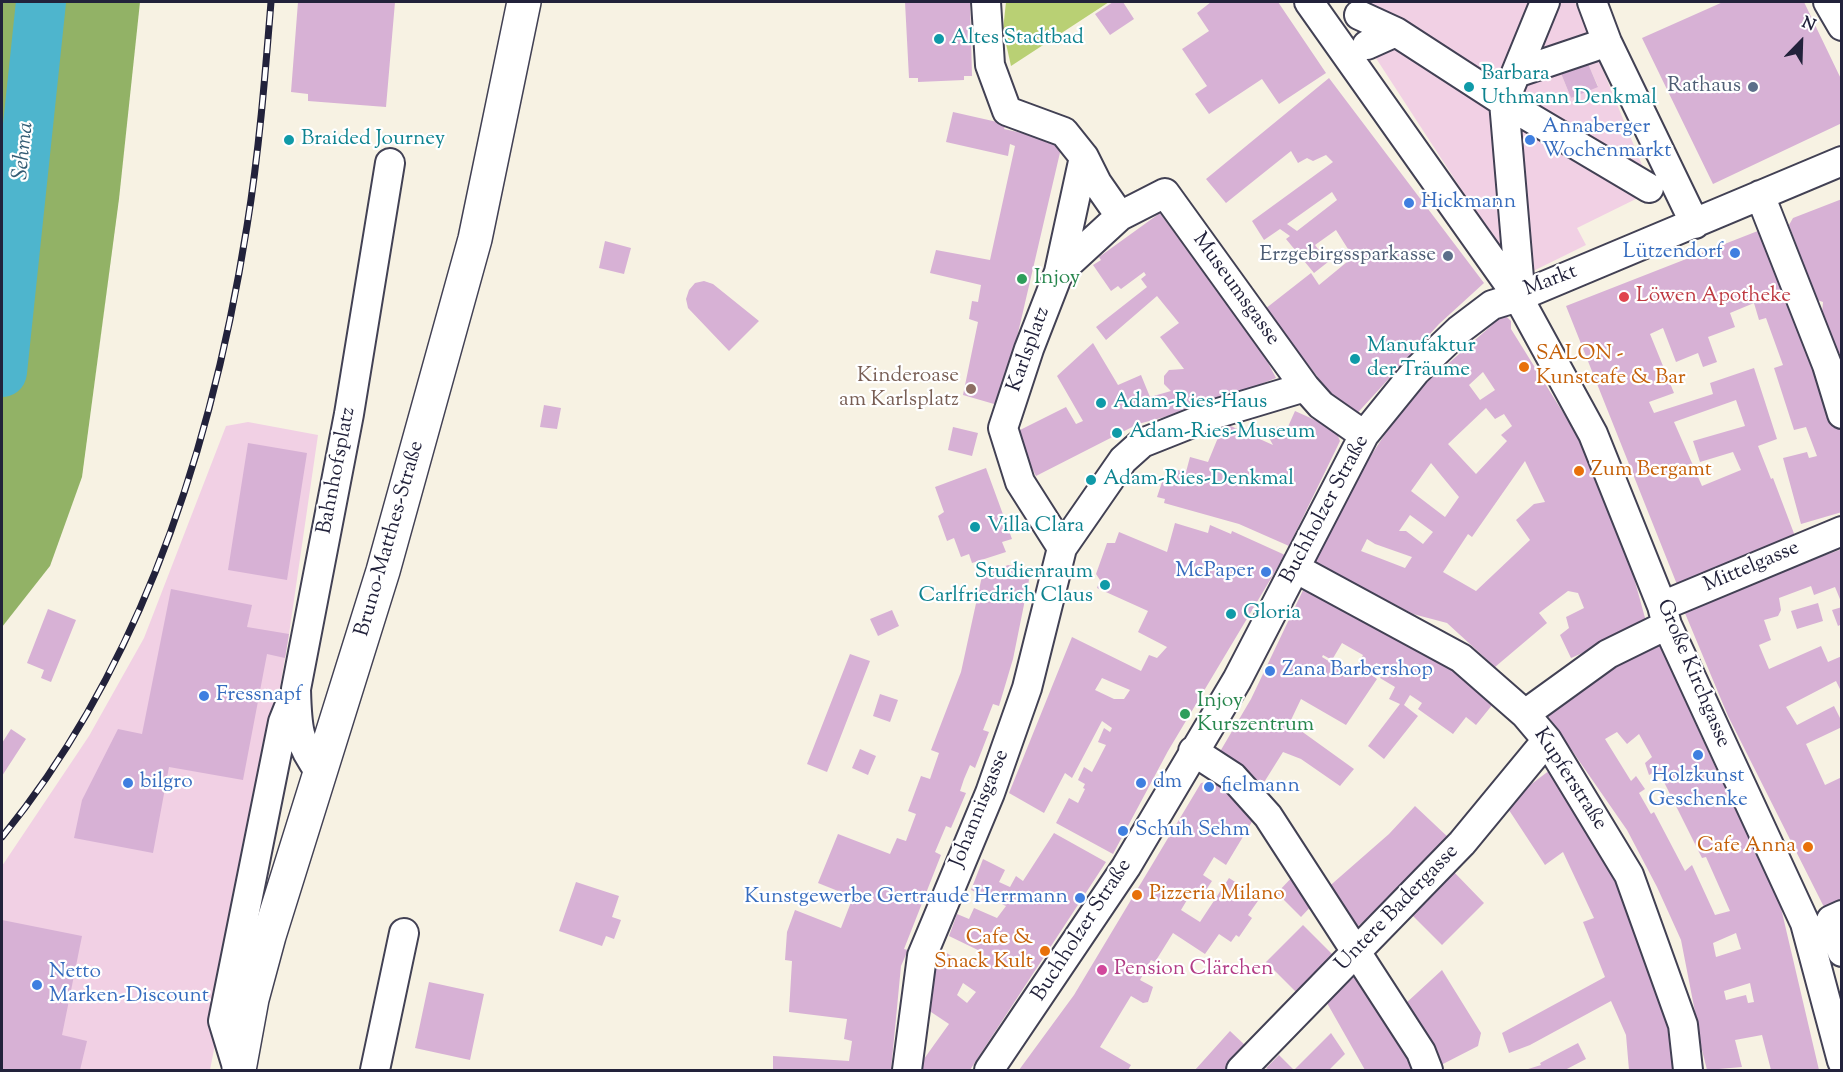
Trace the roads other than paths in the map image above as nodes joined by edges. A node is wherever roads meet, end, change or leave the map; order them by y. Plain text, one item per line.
1 (524, 2) edge
2 (1545, 2) edge
3 (1592, 2) edge
4 (1828, 2) edge
5 (1317, 4) edge
6 (987, 15) edge
7 (1359, 15) dead end
8 (1842, 26) edge
9 (1396, 32) junction
10 (1367, 45) dead end
11 (1593, 47) dead end
12 (1516, 73) junction
13 (1504, 102) junction
14 (1084, 157) junction
15 (1842, 161) edge
16 (390, 163) dead end
17 (1649, 188) dead end
18 (1165, 193) joint
19 (1760, 195) junction
20 (1120, 216) junction
21 (1695, 224) junction
22 (1059, 272) junction
23 (1518, 287) junction
24 (1305, 387) junction
25 (1842, 414) edge
26 (1364, 435) junction
27 (1842, 531) edge
28 (1062, 548) junction
29 (1295, 568) junction
30 (1665, 615) junction
31 (296, 688) junction
32 (1525, 714) junction
33 (1547, 740) junction
34 (1193, 751) junction
35 (321, 773) junction
36 (1842, 915) edge
37 (404, 933) dead end
38 (1357, 950) junction
39 (1842, 951) edge
40 (1842, 1060) edge
41 (238, 1071) edge
42 (375, 1071) edge
43 (907, 1071) edge
44 (989, 1071) edge
45 (1240, 1071) edge
46 (1428, 1071) edge
47 (1688, 1071) edge

1 - 35 main road, Bruno-Matthes-Straße
2 - 12 street, Markt
3 - 21 street
4 - 8 street
5 - 23 street, Markt
6 - 14 street
7 - 9 street
9 - 10 street
9 - 13 street
11 - 12 street
12 - 13 street, Markt
13 - 17 street
13 - 23 street, Markt
14 - 20 street
14 - 22 street, Karlsplatz
15 - 19 street, Markt
16 - 31 street, Bahnhofsplatz
18 - 20 street, Karlsplatz
18 - 24 street, Museumsgasse
19 - 21 street, Markt
19 - 25 street
20 - 22 street, Karlsplatz
21 - 23 street, Markt
22 - 28 street, Karlsplatz
23 - 26 street, Buchholzer Straße
23 - 30 street, Große Kirchgasse
24 - 26 street
24 - 28 street, Johannisgasse
26 - 29 street, Buchholzer Straße
27 - 30 street, Mittelgasse
28 - 43 street, Johannisgasse
29 - 32 street, Kupferstraße
29 - 34 street, Buchholzer Straße
30 - 32 street
30 - 40 street, Große Kirchgasse
31 - 35 street, Bahnhofsplatz
31 - 41 street
32 - 33 street, Kupferstraße
33 - 38 street, Untere Badergasse
33 - 47 street, Kupferstraße
34 - 38 street
34 - 44 street, Buchholzer Straße
35 - 41 main road, Bruno-Matthes-Straße
36 - 39 street
37 - 42 street
38 - 45 street, Untere Badergasse
38 - 46 street

